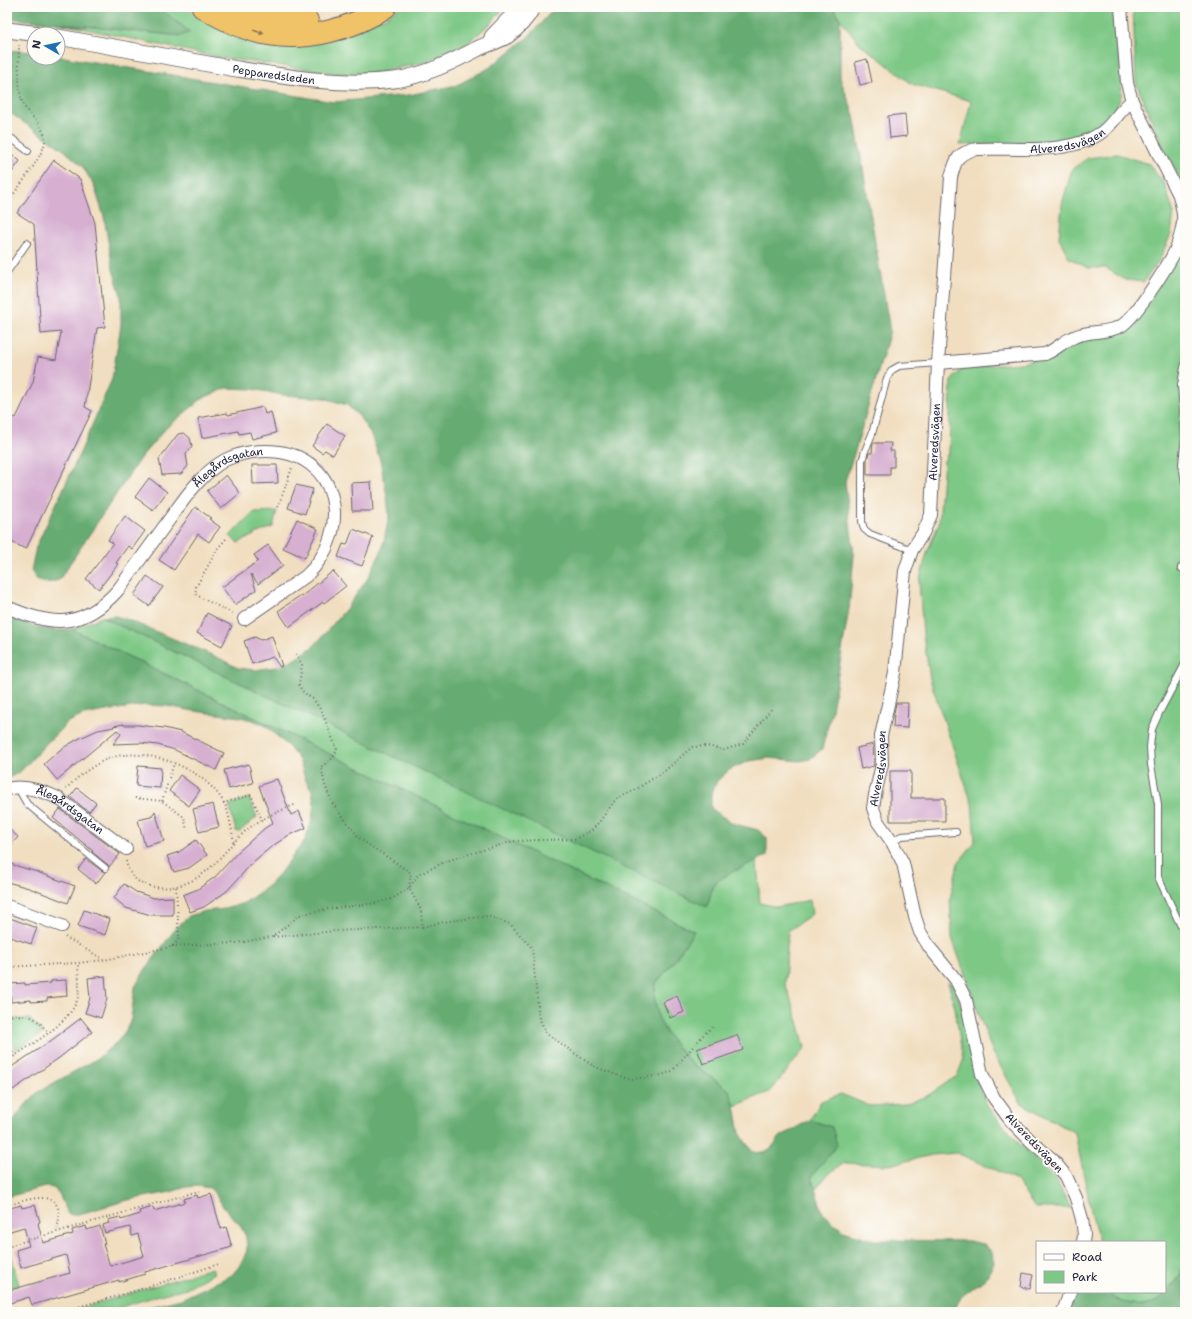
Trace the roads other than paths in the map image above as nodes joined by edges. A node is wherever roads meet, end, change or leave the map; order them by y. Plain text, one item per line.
1 (203, 7) edge
2 (241, 7) edge
3 (353, 7) edge
4 (385, 7) edge
5 (516, 7) edge
6 (533, 7) edge
7 (1121, 7) edge
8 (7, 30) edge
9 (26, 32) edge
10 (66, 38) edge
11 (485, 45) junction
12 (1132, 101) junction
13 (7, 136) edge
14 (28, 150) dead end
15 (27, 243) dead end
16 (7, 272) edge
17 (1185, 362) edge
18 (938, 363) junction
19 (1185, 483) edge
20 (912, 550) junction
21 (7, 607) edge
22 (244, 619) road end
23 (1185, 664) edge
24 (12, 788) edge
25 (956, 832) dead end
26 (892, 842) junction
27 (126, 849) road end
28 (105, 868) dead end
29 (7, 906) edge
30 (62, 926) road end
31 (1185, 935) edge
32 (1083, 1241) edge
33 (1070, 1293) edge
34 (1063, 1312) edge

1 -> 4 highway
2 - 3 highway
5 - 11 street, Pepparedsleden
6 - 11 street, Pepparedsleden
7 - 12 street
8 - 9 street
10 - 11 street, Pepparedsleden
12 - 18 street, Alveredsvägen
12 - 18 street
13 - 14 lane
15 - 16 lane
17 - 19 lane
18 - 20 street, Alveredsvägen
18 - 20 lane
20 - 26 street, Alveredsvägen
21 - 22 street, Ålegårdsgatan
23 - 31 lane
24 - 27 street, Ålegårdsgatan
24 - 28 lane
25 - 26 lane
26 - 32 street, Alveredsvägen
29 - 30 street
33 - 34 street

